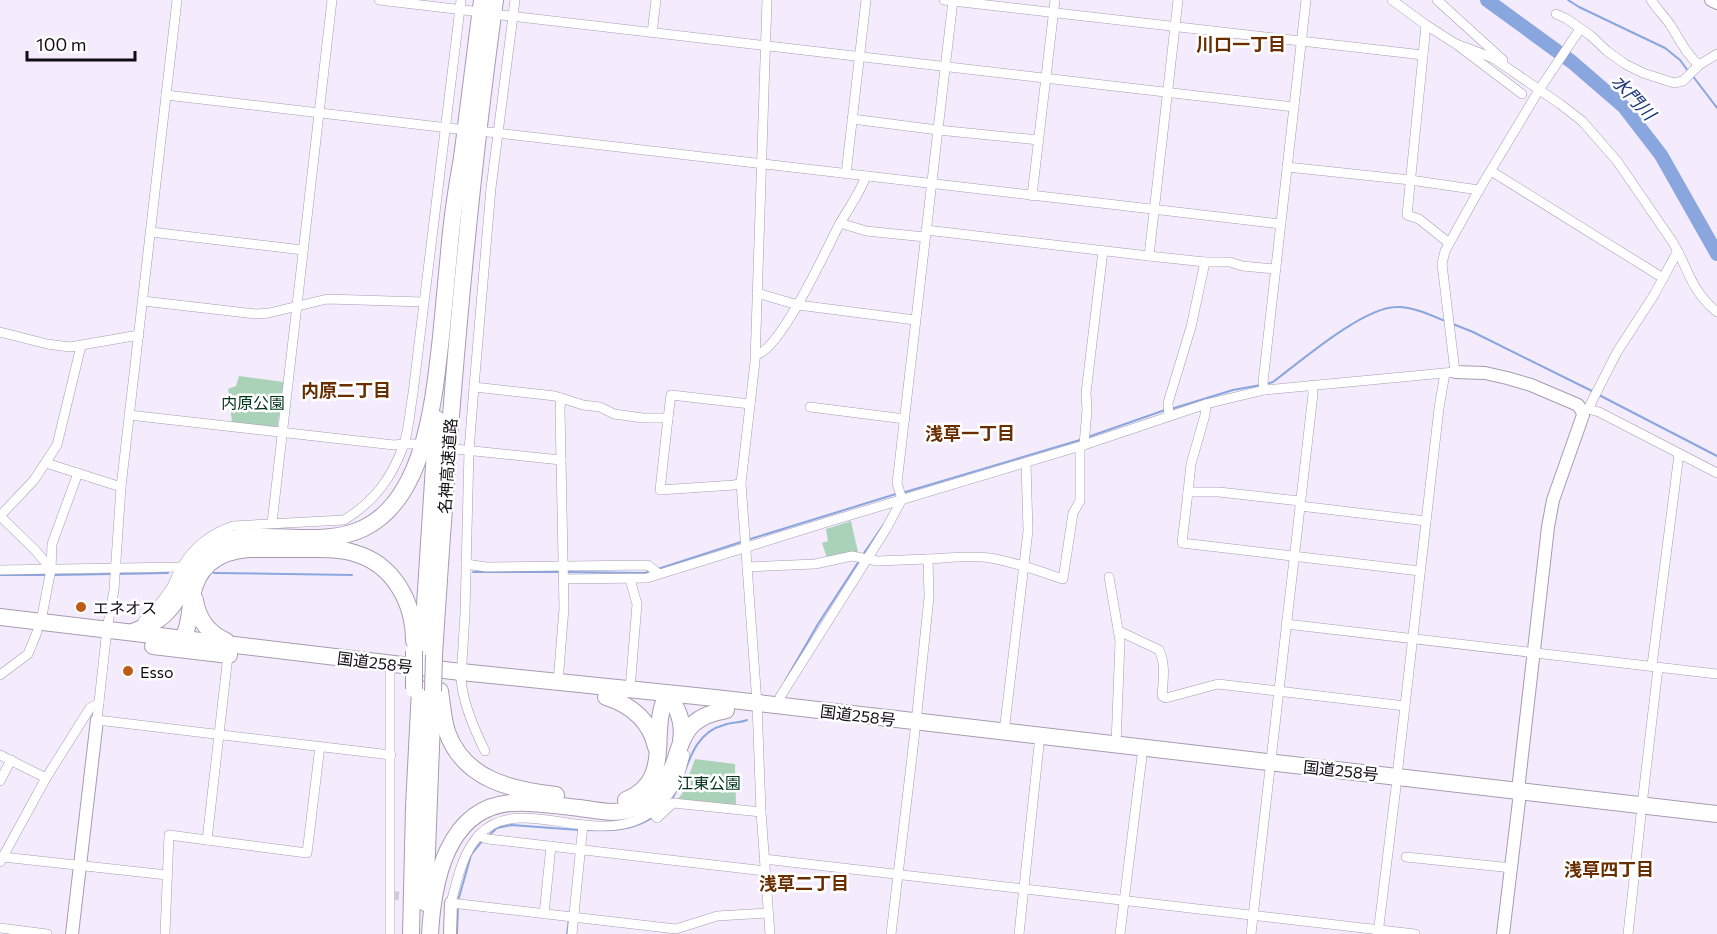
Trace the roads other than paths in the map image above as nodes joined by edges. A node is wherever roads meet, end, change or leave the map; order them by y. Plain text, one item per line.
1 (177, 0) edge
2 (332, 0) edge
3 (379, 0) edge
4 (515, 0) edge
5 (656, 0) edge
6 (767, 0) edge
7 (866, 0) edge
8 (950, 0) edge
9 (1055, 0) edge
10 (1178, 0) edge
11 (1306, 0) edge
12 (1392, 0) edge
13 (1437, 0) edge
14 (1651, 0) edge
15 (1711, 0) edge
16 (1717, 3) edge
17 (461, 5) edge
18 (477, 6) edge
19 (498, 7) edge
20 (1054, 12) junction
21 (1556, 14) dead end
22 (513, 17) junction
23 (1426, 24) junction
24 (1176, 27) junction
25 (652, 33) junction
26 (1576, 33) junction
27 (1301, 42) junction
28 (1456, 44) junction
29 (765, 46) junction
30 (1717, 54) edge
31 (1423, 55) junction
32 (858, 56) junction
33 (944, 66) junction
34 (1697, 66) junction
35 (1512, 71) junction
36 (1046, 77) junction
37 (1541, 87) junction
38 (1168, 92) junction
39 (1522, 94) dead end
40 (166, 95) junction
41 (1294, 107) junction
42 (320, 114) junction
43 (852, 118) junction
44 (446, 128) junction
45 (457, 129) dead end
46 (938, 130) junction
47 (488, 132) dead end
48 (498, 134) junction
49 (1039, 140) junction
50 (464, 147) junction
51 (762, 163) junction
52 (1287, 167) junction
53 (1491, 171) junction
54 (846, 174) junction
55 (866, 176) junction
56 (1410, 180) junction
57 (932, 183) junction
58 (1479, 190) junction
59 (1032, 195) junction
60 (1155, 209) junction
61 (840, 223) junction
62 (1281, 224) junction
63 (151, 232) junction
64 (925, 233) junction
65 (1449, 243) junction
66 (303, 250) junction
67 (1103, 251) junction
68 (1679, 252) junction
69 (1149, 256) junction
70 (428, 257) junction
71 (439, 258) dead end
72 (473, 261) dead end
73 (484, 262) junction
74 (1204, 262) junction
75 (1276, 269) junction
76 (1663, 278) junction
77 (757, 293) junction
78 (143, 301) junction
79 (423, 302) junction
80 (798, 305) junction
81 (297, 306) junction
82 (1717, 312) edge
83 (915, 320) junction
84 (2, 332) edge
85 (139, 335) junction
86 (0, 342) edge
87 (81, 346) junction
88 (756, 355) junction
89 (1450, 372) junction
90 (1312, 385) junction
91 (1264, 386) junction
92 (474, 387) junction
93 (561, 398) junction
94 (750, 404) junction
95 (1206, 404) junction
96 (810, 407) dead end
97 (1587, 408) junction
98 (1169, 412) junction
99 (129, 415) junction
100 (668, 418) junction
101 (905, 419) junction
102 (282, 433) junction
103 (1083, 442) junction
104 (404, 444) junction
105 (415, 444) dead end
106 (455, 449) dead end
107 (469, 450) junction
108 (1679, 454) junction
109 (561, 460) junction
110 (46, 463) junction
111 (1026, 463) junction
112 (78, 473) junction
113 (1717, 473) edge
114 (741, 483) junction
115 (121, 487) junction
116 (1188, 492) junction
117 (900, 495) junction
118 (1300, 503) junction
119 (0, 516) edge
120 (1426, 521) junction
121 (272, 523) junction
122 (746, 543) junction
123 (1294, 556) junction
124 (863, 557) junction
125 (928, 559) junction
126 (466, 564) junction
127 (1023, 566) junction
128 (181, 567) junction
129 (747, 567) junction
130 (0, 570) edge
131 (656, 571) junction
132 (1420, 571) junction
133 (116, 572) junction
134 (50, 573) junction
135 (563, 573) junction
136 (1109, 577) dead end
137 (630, 579) junction
138 (194, 587) junction
139 (176, 600) junction
140 (0, 616) edge
141 (1286, 624) junction
142 (39, 627) junction
143 (138, 627) junction
144 (0, 628) edge
145 (1119, 631) junction
146 (106, 634) junction
147 (1413, 640) junction
148 (177, 641) junction
149 (230, 649) junction
150 (428, 653) junction
151 (1534, 653) junction
152 (390, 667) junction
153 (1655, 667) junction
154 (1717, 674) edge
155 (0, 675) edge
156 (461, 676) junction
157 (558, 682) junction
158 (427, 690) junction
159 (630, 690) junction
160 (1278, 691) junction
161 (606, 697) junction
162 (669, 701) junction
163 (99, 703) junction
164 (778, 706) junction
165 (1405, 706) junction
166 (756, 707) junction
167 (726, 710) junction
168 (97, 720) junction
169 (915, 726) junction
170 (1004, 732) junction
171 (219, 734) junction
172 (1116, 744) junction
173 (1039, 745) junction
174 (320, 746) junction
175 (684, 746) junction
176 (485, 751) dead end
177 (0, 755) edge
178 (391, 755) junction
179 (1142, 756) junction
180 (11, 760) junction
181 (657, 762) junction
182 (1270, 767) junction
183 (46, 778) junction
184 (0, 781) edge
185 (1397, 781) junction
186 (1519, 796) junction
187 (1641, 810) junction
188 (652, 811) junction
189 (761, 812) junction
190 (1717, 814) edge
191 (1717, 824) edge
192 (583, 828) junction
193 (483, 837) junction
194 (207, 840) junction
195 (551, 846) junction
196 (578, 849) junction
197 (1406, 857) dead end
198 (1, 859) edge
199 (764, 860) junction
200 (80, 865) junction
201 (1512, 868) junction
202 (765, 871) junction
203 (167, 875) junction
204 (898, 875) junction
205 (1024, 888) junction
206 (1124, 901) junction
207 (456, 903) junction
208 (768, 913) junction
209 (544, 914) junction
210 (1253, 915) junction
211 (571, 917) junction
212 (0, 928) edge
213 (1379, 932) edge
214 (47, 934) edge
215 (72, 934) edge
216 (165, 934) edge
217 (390, 934) edge
218 (411, 934) edge
219 (424, 934) edge
220 (430, 934) edge
221 (450, 934) edge
222 (572, 934) edge
223 (770, 934) edge
224 (891, 934) edge
225 (1019, 934) edge
226 (1120, 934) edge
227 (1251, 934) edge
228 (1415, 934) edge
229 (1503, 934) edge
230 (1628, 934) edge

1 - 40 street
2 - 42 street
3 - 17 street
4 - 22 street
5 - 25 street
6 - 29 street
7 - 32 street
8 - 20 street
8 - 33 street
9 - 20 street
10 - 24 street
11 - 27 street
12 - 23 street
13 - 35 street
14 - 34 street
15 - 16 street
17 - 18 street
17 - 44 street
18 - 50 highway, 名神高速道路
19 - 22 street
19 - 150 highway, 名神高速道路
20 - 24 street
20 - 36 street
21 - 26 street
22 - 25 street
22 - 48 street
23 - 28 street
23 - 31 street
24 - 27 street
24 - 38 street
25 - 29 street
26 - 34 street
26 - 37 street
27 - 31 street
27 - 41 street
28 - 35 street
28 - 39 street
29 - 32 street
29 - 51 street
30 - 34 street
31 - 56 street
32 - 33 street
32 - 43 street
33 - 36 street
33 - 46 street
35 - 37 street
36 - 38 street
36 - 49 street
37 - 53 street
37 - 68 street
38 - 41 street
38 - 60 street
40 - 42 street
40 - 63 street
41 - 52 street
42 - 44 street
42 - 66 street
43 - 46 street
43 - 54 street
44 - 45 street
44 - 70 street
46 - 49 street
46 - 57 street
47 - 48 street
48 - 51 street
48 - 73 street
49 - 59 street
50 - 139 highway
50 - 150 highway, 名神高速道路
51 - 54 street
51 - 77 street
52 - 56 street
52 - 62 street
53 - 58 street
53 - 76 street
54 - 55 street
55 - 57 street
55 - 61 street
56 - 58 street
56 - 65 street
57 - 59 street
57 - 64 street
58 - 65 street
59 - 60 street
60 - 62 street
60 - 69 street
61 - 64 street
61 - 80 street
62 - 75 street
63 - 66 street
63 - 78 street
64 - 67 street
64 - 83 street
65 - 89 street
66 - 81 street
67 - 69 street
67 - 103 street
68 - 76 street
68 - 82 street
69 - 74 street
70 - 71 street
70 - 79 street
72 - 73 street
73 - 92 street
74 - 75 street
74 - 98 street
75 - 91 street
76 - 97 street
77 - 80 street
77 - 88 street
78 - 81 street
78 - 85 street
79 - 81 street
79 - 104 street
80 - 83 street
80 - 88 street
81 - 102 street
83 - 101 street
84 - 86 street
84 - 87 street
85 - 87 street
85 - 99 street
87 - 110 street
88 - 94 street
89 - 90 street
89 - 97 street
89 - 120 street
90 - 91 street
90 - 118 street
91 - 95 street
92 - 93 street
92 - 107 street
93 - 100 street
93 - 109 street
94 - 100 street
94 - 114 street
95 - 98 street
95 - 116 street
96 - 101 street
97 - 108 street
97 - 151 street
98 - 103 street
99 - 102 street
99 - 115 street
100 - 114 street
101 - 117 street
102 - 104 street
102 - 121 street
103 - 111 street
103 - 127 street
104 - 105 street
104 - 121 street
106 - 107 street
107 - 109 street
107 - 126 street
108 - 113 street
108 - 153 street
109 - 135 street
110 - 112 street
110 - 119 street
111 - 117 street
111 - 127 street
112 - 115 street
112 - 134 street
114 - 122 street
115 - 133 street
116 - 118 street
116 - 123 street
117 - 122 street
117 - 124 street
118 - 120 street
118 - 123 street
119 - 134 street
120 - 132 street
121 - 128 street
122 - 129 street
122 - 131 street
123 - 132 street
123 - 141 street
124 - 125 street
124 - 129 street
124 - 164 street
125 - 127 street
125 - 169 street
126 - 135 street
126 - 156 street
127 - 170 street
128 - 133 street
128 - 143 street
129 - 166 street
130 - 134 street
131 - 135 street
131 - 137 street
132 - 147 street
133 - 134 street
133 - 146 street
134 - 142 street
135 - 137 street
135 - 157 street
136 - 145 street
137 - 159 street
138 - 148 highway
138 - 149 highway
138 - 150 highway
139 - 143 highway
139 - 148 highway
140 - 142 highway, 国道258号
141 - 147 street
141 - 160 street
142 - 144 highway, 国道258号
142 - 146 highway, 国道258号
142 - 155 street
143 - 146 highway, 国道258号
143 - 148 highway, 国道258号
145 - 160 street
145 - 172 street
146 - 148 highway, 国道258号
146 - 163 street
147 - 151 street
147 - 165 street
148 - 149 highway, 国道258号
149 - 152 highway, 国道258号
149 - 171 street
150 - 158 highway
150 - 158 highway, bridge
151 - 153 street
151 - 186 street
152 - 156 highway, 国道258号
152 - 178 street
153 - 154 street
153 - 187 street
156 - 157 highway, 国道258号
156 - 161 highway, 国道258号
156 - 176 street
157 - 159 highway, 国道258号
158 - 181 highway
158 - 218 highway
158 - 219 highway
159 - 162 highway, 国道258号
160 - 165 street
160 - 182 street
161 - 162 highway, 国道258号
161 - 181 highway
162 - 166 highway, 国道258号
162 - 167 highway, 国道258号
162 - 175 highway
162 - 181 highway
163 - 168 street
163 - 183 street
164 - 166 highway, 国道258号
164 - 169 highway, 国道258号
165 - 185 street
166 - 167 highway, 国道258号
166 - 169 highway, 国道258号
166 - 189 street
167 - 175 highway
168 - 171 street
168 - 200 street
169 - 170 highway, 国道258号
169 - 173 highway, 国道258号
169 - 204 street
170 - 172 highway, 国道258号
171 - 174 street
171 - 194 street
172 - 182 highway, 国道258号
173 - 179 highway, 国道258号
173 - 205 street
174 - 178 street
174 - 194 street
175 - 188 street
175 - 220 highway
177 - 180 street
178 - 217 street
179 - 182 highway, 国道258号
179 - 206 street
180 - 183 street
180 - 184 street
182 - 185 highway, 国道258号
182 - 210 street
183 - 198 street
185 - 186 highway, 国道258号
185 - 213 street
186 - 187 highway, 国道258号
186 - 201 street
187 - 190 highway, 国道258号
187 - 191 highway, 国道258号
187 - 230 street
188 - 189 street
188 - 192 street
189 - 199 street
192 - 193 street
192 - 196 street
193 - 195 street
193 - 207 street
194 - 203 street
195 - 196 street
195 - 209 street
196 - 202 street
196 - 211 street
197 - 201 street
198 - 200 street
199 - 202 street
199 - 204 street
200 - 203 street
200 - 215 street
201 - 229 street
202 - 208 street
203 - 216 street
204 - 205 street
204 - 224 street
205 - 206 street
205 - 225 street
206 - 210 street
206 - 226 street
207 - 209 street
207 - 221 street
208 - 211 street
208 - 223 street
209 - 211 street
210 - 213 street
210 - 227 street
211 - 222 street
212 - 214 street
213 - 228 street

